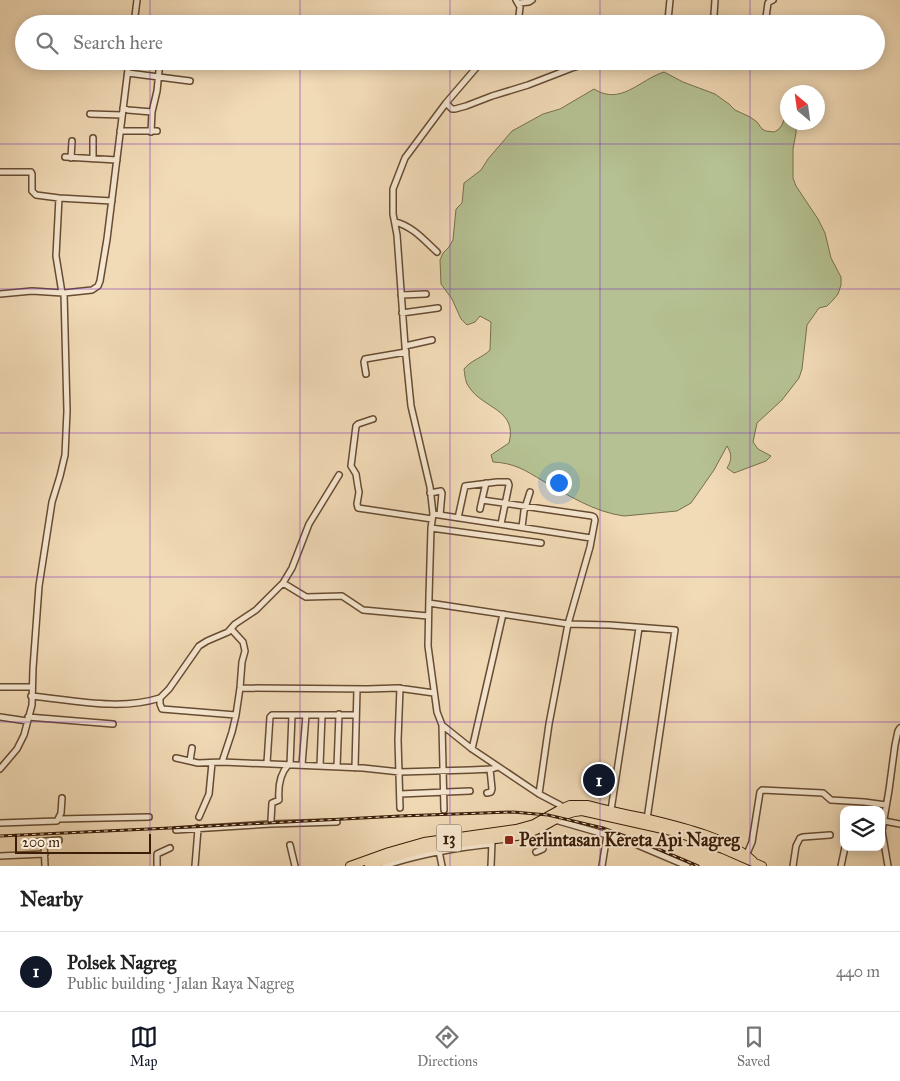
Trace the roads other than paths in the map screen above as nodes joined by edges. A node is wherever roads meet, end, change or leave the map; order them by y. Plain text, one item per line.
1 (137, 0) edge
2 (532, 0) edge
3 (670, 0) edge
4 (715, 0) edge
5 (773, 0) edge
6 (517, 1) edge
7 (135, 15) edge
8 (520, 15) edge
9 (668, 15) edge
10 (714, 15) edge
11 (766, 15) edge
12 (128, 70) edge
13 (159, 70) edge
14 (474, 70) edge
15 (567, 70) edge
16 (128, 73) junction
17 (159, 76) junction
18 (190, 81) dead end
19 (446, 103) junction
20 (123, 112) junction
21 (152, 112) junction
22 (90, 114) dead end
23 (120, 131) junction
24 (158, 131) dead end
25 (151, 132) junction
26 (93, 138) dead end
27 (72, 141) dead end
28 (92, 159) junction
29 (117, 160) junction
30 (0, 172) edge
31 (59, 198) junction
32 (112, 201) junction
33 (395, 222) junction
34 (437, 252) dead end
35 (63, 293) junction
36 (0, 294) edge
37 (426, 294) dead end
38 (401, 295) junction
39 (438, 308) dead end
40 (402, 313) junction
41 (432, 340) dead end
42 (405, 346) junction
43 (406, 352) junction
44 (366, 374) dead end
45 (374, 419) dead end
46 (339, 475) dead end
47 (486, 483) junction
48 (530, 492) dead end
49 (430, 493) junction
50 (482, 500) junction
51 (506, 503) junction
52 (526, 506) junction
53 (480, 509) dead end
54 (440, 515) junction
55 (432, 517) junction
56 (458, 518) junction
57 (502, 524) junction
58 (522, 527) junction
59 (431, 528) junction
60 (592, 538) junction
61 (541, 543) dead end
62 (283, 583) junction
63 (428, 603) junction
64 (503, 614) junction
65 (428, 616) junction
66 (568, 624) junction
67 (639, 628) junction
68 (232, 629) junction
69 (32, 687) junction
70 (0, 688) edge
71 (240, 688) junction
72 (400, 688) junction
73 (357, 689) junction
74 (434, 693) junction
75 (32, 696) junction
76 (160, 698) junction
77 (339, 714) junction
78 (236, 715) junction
79 (292, 715) junction
80 (306, 715) junction
81 (322, 715) junction
82 (356, 715) junction
83 (0, 718) edge
84 (28, 719) junction
85 (113, 724) dead end
86 (442, 725) junction
87 (900, 728) edge
88 (192, 748) dead end
89 (472, 750) junction
90 (176, 758) dead end
91 (190, 762) junction
92 (222, 762) junction
93 (212, 763) junction
94 (267, 763) junction
95 (289, 765) junction
96 (302, 765) junction
97 (320, 766) junction
98 (337, 767) junction
99 (498, 767) junction
100 (355, 768) junction
101 (0, 769) edge
102 (490, 769) junction
103 (443, 771) junction
104 (400, 772) junction
105 (470, 791) dead end
106 (443, 792) junction
107 (487, 793) dead end
108 (400, 794) junction
109 (540, 794) junction
110 (62, 798) dead end
111 (886, 805) junction
112 (400, 808) dead end
113 (444, 810) dead end
114 (565, 810) junction
115 (611, 810) junction
116 (885, 813) edge
117 (199, 816) dead end
118 (149, 817) dead end
119 (59, 819) junction
120 (647, 819) junction
121 (555, 820) junction
122 (885, 821) edge
123 (271, 822) junction
124 (337, 822) dead end
125 (0, 823) edge
126 (900, 824) edge
127 (542, 828) junction
128 (198, 829) junction
129 (176, 830) dead end
130 (607, 835) junction
131 (830, 836) dead end
132 (59, 840) dead end
133 (492, 841) junction
134 (33, 842) dead end
135 (44, 842) junction
136 (290, 845) dead end
137 (170, 848) dead end
138 (439, 851) junction
139 (844, 851) edge
140 (885, 851) edge
141 (536, 852) dead end
142 (45, 854) junction
143 (0, 856) edge
144 (748, 858) junction
145 (45, 866) edge
146 (157, 866) edge
147 (195, 866) edge
148 (295, 866) edge
149 (350, 866) edge
150 (369, 866) edge
151 (384, 866) edge
152 (442, 866) edge
153 (491, 866) edge
154 (602, 866) edge
155 (687, 866) edge
156 (762, 866) edge
157 (793, 866) edge
158 (841, 866) edge
159 (888, 866) edge

1 - 7 street
2 - 6 street
3 - 9 street
4 - 10 street
5 - 11 street
6 - 8 street
12 - 16 street
13 - 17 street
14 - 19 street
15 - 19 street
16 - 17 street
16 - 20 street
17 - 18 street
17 - 21 street
19 - 33 street
20 - 21 street
20 - 22 street
20 - 23 street
21 - 25 street
23 - 25 street
23 - 29 street
24 - 25 street
26 - 28 street
27 - 28 street
28 - 29 street
29 - 32 street
30 - 31 street
31 - 32 street
31 - 35 street
32 - 35 street
33 - 34 street
33 - 38 street
35 - 36 street
35 - 69 street
37 - 38 street
38 - 40 street
39 - 40 street
40 - 42 street
41 - 42 street
42 - 43 street
43 - 44 street
43 - 49 street
45 - 55 street
46 - 62 street
47 - 50 street
47 - 51 street
47 - 56 street
48 - 52 street
49 - 54 street
49 - 55 street
50 - 51 street
50 - 53 street
51 - 52 street
51 - 57 street
52 - 58 street
52 - 60 street
54 - 55 street
54 - 56 street
55 - 59 street
56 - 57 street
57 - 58 street
58 - 60 street
59 - 61 street
59 - 63 street
60 - 66 street
62 - 65 street
62 - 68 street
63 - 64 street
63 - 65 street
64 - 66 street
64 - 89 street
65 - 74 street
66 - 67 street
66 - 109 street
67 - 115 street
67 - 120 street
68 - 71 street
68 - 76 street
69 - 70 street
69 - 75 street
71 - 73 street
71 - 78 street
72 - 73 street
72 - 74 street
72 - 104 street
73 - 82 street
74 - 86 street
75 - 76 street
75 - 84 street
76 - 78 street
77 - 81 street
77 - 82 street
77 - 98 street
78 - 92 street
79 - 80 street
79 - 94 street
79 - 95 street
80 - 81 street
80 - 96 street
81 - 97 street
82 - 100 street
83 - 84 street
84 - 85 street
84 - 101 street
86 - 89 street
86 - 103 street
87 - 111 street
88 - 91 street
89 - 99 street
90 - 91 street
91 - 93 street
92 - 93 street
92 - 94 street
93 - 117 street
94 - 95 street
95 - 96 street
95 - 123 street
96 - 97 street
97 - 98 street
98 - 100 street
99 - 102 street
99 - 109 street
100 - 104 street
102 - 103 street
102 - 107 street
103 - 104 street
103 - 106 street
104 - 108 street
105 - 106 street
106 - 108 street
106 - 113 street
108 - 112 street
109 - 114 street
110 - 119 street
111 - 116 street
111 - 144 street
114 - 115 highway, 13
114 - 121 highway, 13
114 - 144 highway, 13
114 - 149 highway, 13
115 - 120 highway, 13
118 - 119 street
119 - 125 street
120 - 144 highway, 13
121 - 127 highway, 13
121 - 130 street
122 - 126 street
123 - 124 street
123 - 128 street
127 - 133 highway, 13
127 - 141 street
128 - 129 street
128 - 147 street
130 - 154 street
130 - 155 street
131 - 157 street
132 - 135 street
133 - 138 street
133 - 150 highway, 13
133 - 153 street
134 - 135 street
135 - 142 street
136 - 148 street
137 - 146 street
138 - 151 street
138 - 152 street
139 - 158 street
140 - 159 street
142 - 143 street
142 - 145 street
144 - 156 highway, 13

